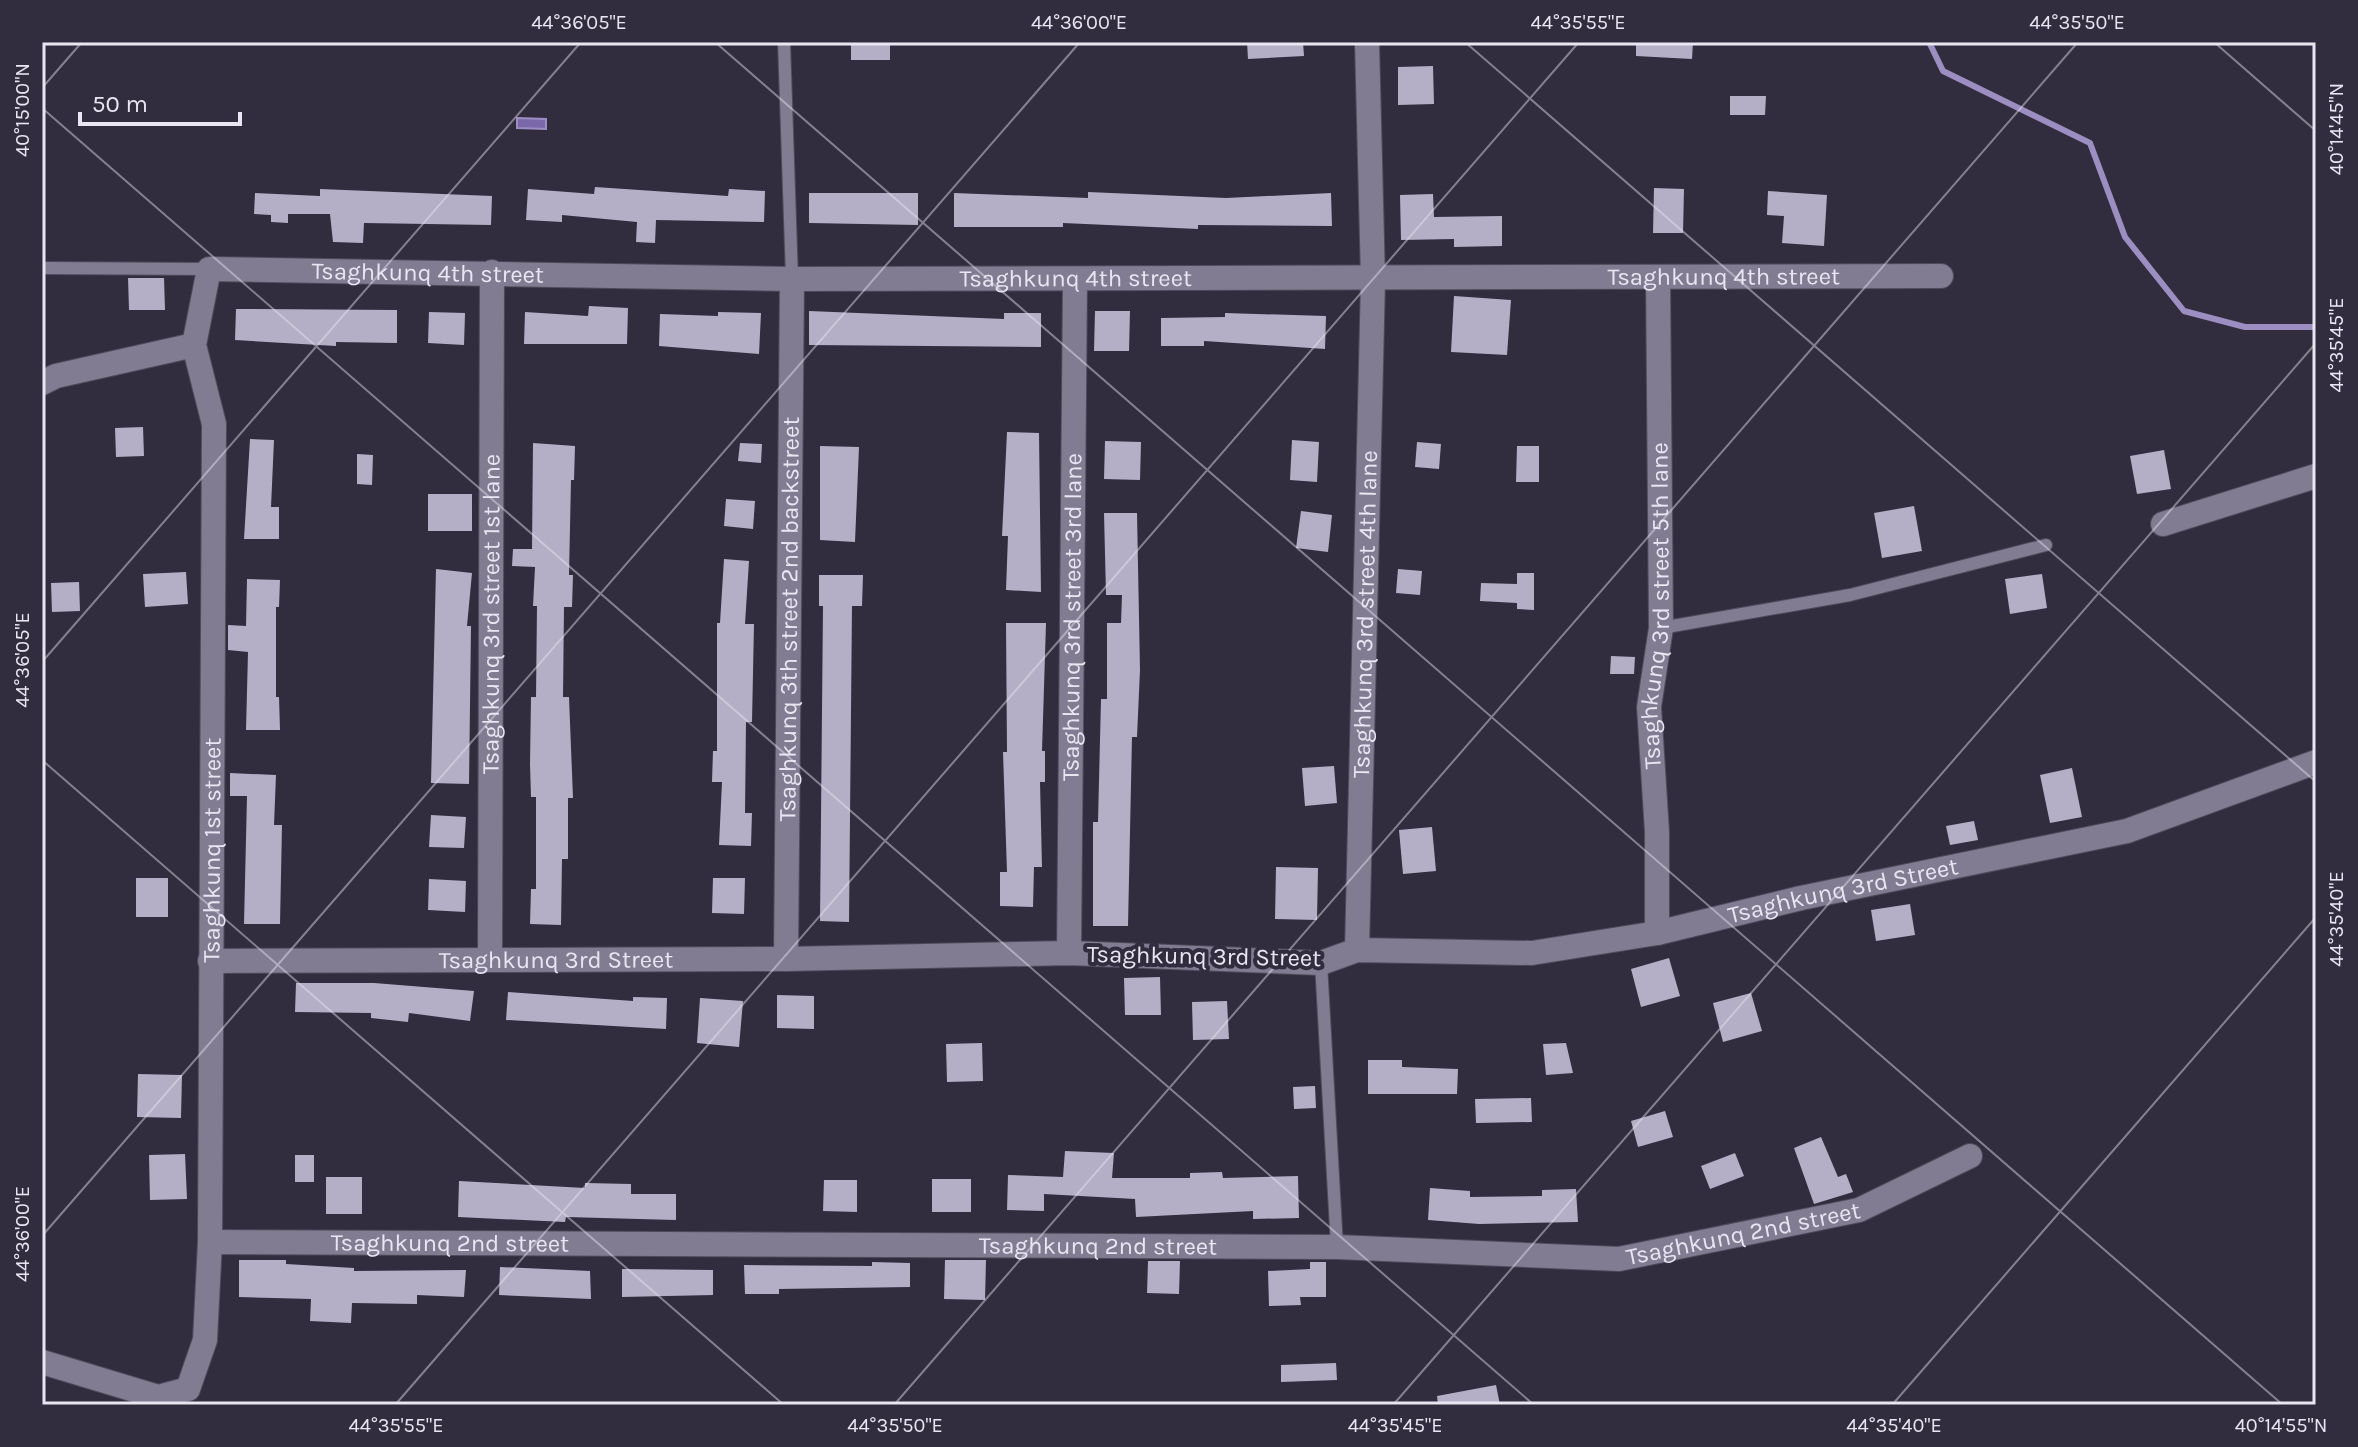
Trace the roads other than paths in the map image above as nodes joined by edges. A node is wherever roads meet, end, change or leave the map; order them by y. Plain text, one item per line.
1 (784, 42) edge
2 (1367, 42) edge
3 (42, 268) edge
4 (209, 269) junction
5 (492, 272) junction
6 (1941, 276) dead end
7 (1658, 277) junction
8 (792, 279) junction
9 (1075, 280) junction
10 (1373, 280) junction
11 (194, 345) junction
12 (42, 383) edge
13 (2316, 476) edge
14 (2163, 524) dead end
15 (2046, 545) dead end
16 (1661, 628) junction
17 (2316, 762) edge
18 (1657, 933) junction
19 (1357, 950) junction
20 (1069, 953) junction
21 (490, 958) junction
22 (786, 959) junction
23 (210, 961) junction
24 (1321, 963) junction
25 (1970, 1156) dead end
26 (210, 1242) junction
27 (1337, 1247) junction
28 (42, 1362) edge

1 - 8 lane
2 - 10 street, Tsaghkunq 3rd street 4th lane
3 - 4 lane
4 - 5 street, Tsaghkunq 4th street
4 - 11 street
5 - 8 street, Tsaghkunq 4th street
5 - 21 street, Tsaghkunq 3rd street 1st lane
6 - 7 street, Tsaghkunq 4th street
7 - 10 street, Tsaghkunq 4th street
7 - 16 street, Tsaghkunq 3rd street 5th lane
8 - 9 street, Tsaghkunq 4th street
8 - 22 street, Tsaghkunq 3th street 2nd backstreet
9 - 10 street, Tsaghkunq 4th street
9 - 20 street, Tsaghkunq 3rd street 3rd lane
10 - 19 street, Tsaghkunq 3rd street 4th lane
11 - 12 street
11 - 23 street, Tsaghkunq 1st street
13 - 14 street
15 - 16 lane
16 - 18 street, Tsaghkunq 3rd street 5th lane
17 - 18 street, Tsaghkunq 3rd Street
18 - 19 street, Tsaghkunq 3rd Street
19 - 24 street, Tsaghkunq 3rd Street
20 - 22 street, Tsaghkunq 3rd Street
20 - 24 street, Tsaghkunq 3rd Street
21 - 22 street, Tsaghkunq 3rd Street
21 - 23 street, Tsaghkunq 3rd Street
23 - 26 street, Tsaghkunq 1st street
24 - 27 lane
25 - 27 street, Tsaghkunq 2nd street
26 - 27 street, Tsaghkunq 2nd street
26 - 28 street, Tsaghkunq 1st street

